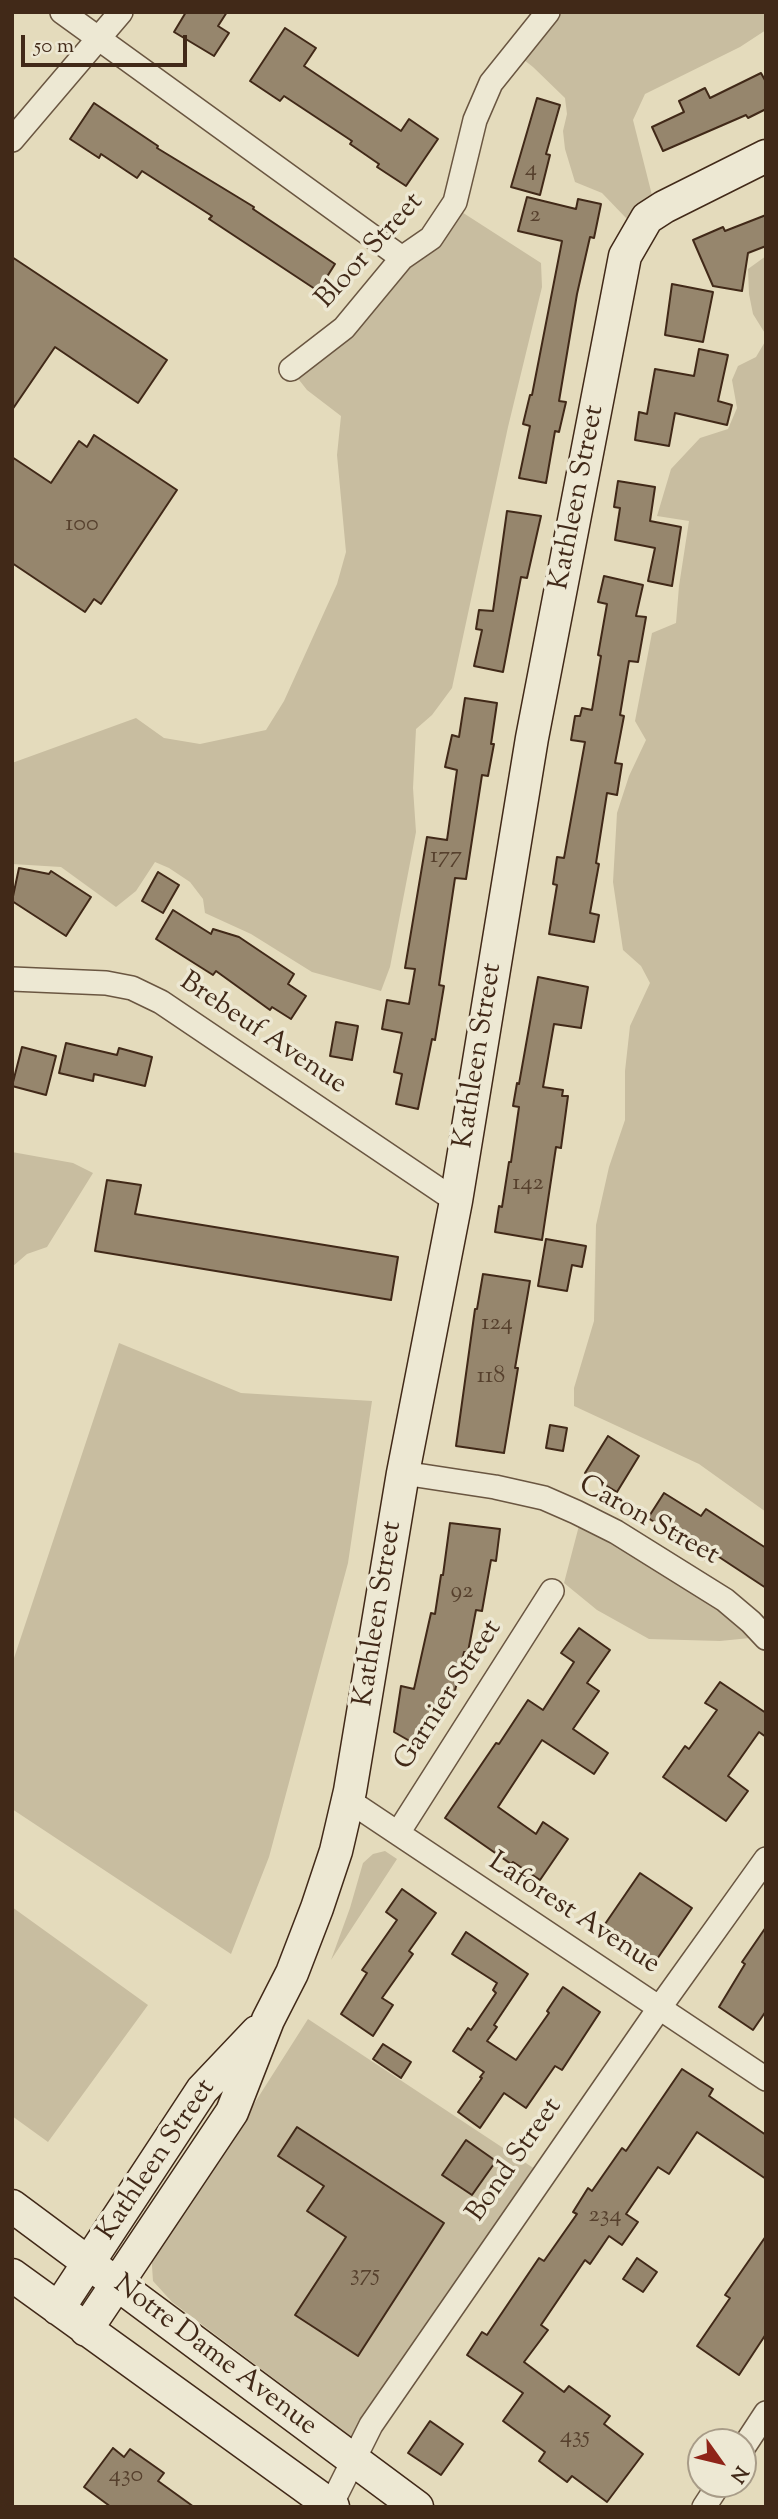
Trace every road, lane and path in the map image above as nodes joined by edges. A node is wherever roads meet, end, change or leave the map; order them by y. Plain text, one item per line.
1 (62, 12) edge
2 (121, 12) edge
3 (548, 12) edge
4 (101, 39) junction
5 (12, 140) edge
6 (766, 156) edge
7 (402, 258) junction
8 (291, 369) dead end
9 (12, 979) edge
10 (456, 1201) junction
11 (403, 1473) junction
12 (552, 1591) dead end
13 (766, 1638) edge
14 (348, 1800) junction
15 (398, 1833) junction
16 (766, 1859) edge
17 (660, 2007) junction
18 (268, 2020) junction
19 (766, 2079) edge
20 (12, 2206) edge
21 (88, 2264) junction
22 (12, 2275) edge
23 (117, 2285) junction
24 (58, 2309) junction
25 (86, 2330) junction
26 (766, 2413) edge
27 (756, 2428) edge
28 (353, 2460) junction
29 (331, 2506) edge
30 (417, 2507) edge

1 - 4 street
2 - 4 street
3 - 7 street, Bloor Street
4 - 5 street
4 - 7 street
6 - 10 street, Kathleen Street
7 - 8 street, Bloor Street
9 - 10 street, Brebeuf Avenue
10 - 11 street, Kathleen Street
11 - 13 street, Caron Street
11 - 14 street, Kathleen Street
12 - 15 street, Garnier Street
14 - 15 street, Laforest Avenue
14 - 18 street, Kathleen Street
15 - 17 street, Laforest Avenue
16 - 17 street, Bond Street
17 - 19 street, Laforest Avenue
17 - 28 street, Bond Street
18 - 21 street, Kathleen Street
18 - 23 street, Kathleen Street
20 - 21 street, Notre Dame Avenue
21 - 23 street, Notre Dame Avenue
21 - 24 street, Kathleen Street
22 - 24 street, Notre Dame Avenue
23 - 25 street, Kathleen Street
23 - 28 street, Notre Dame Avenue
24 - 25 street, Notre Dame Avenue
25 - 29 street, Notre Dame Avenue
26 - 27 street
28 - 29 street, Bond Street
28 - 30 street, Notre Dame Avenue

